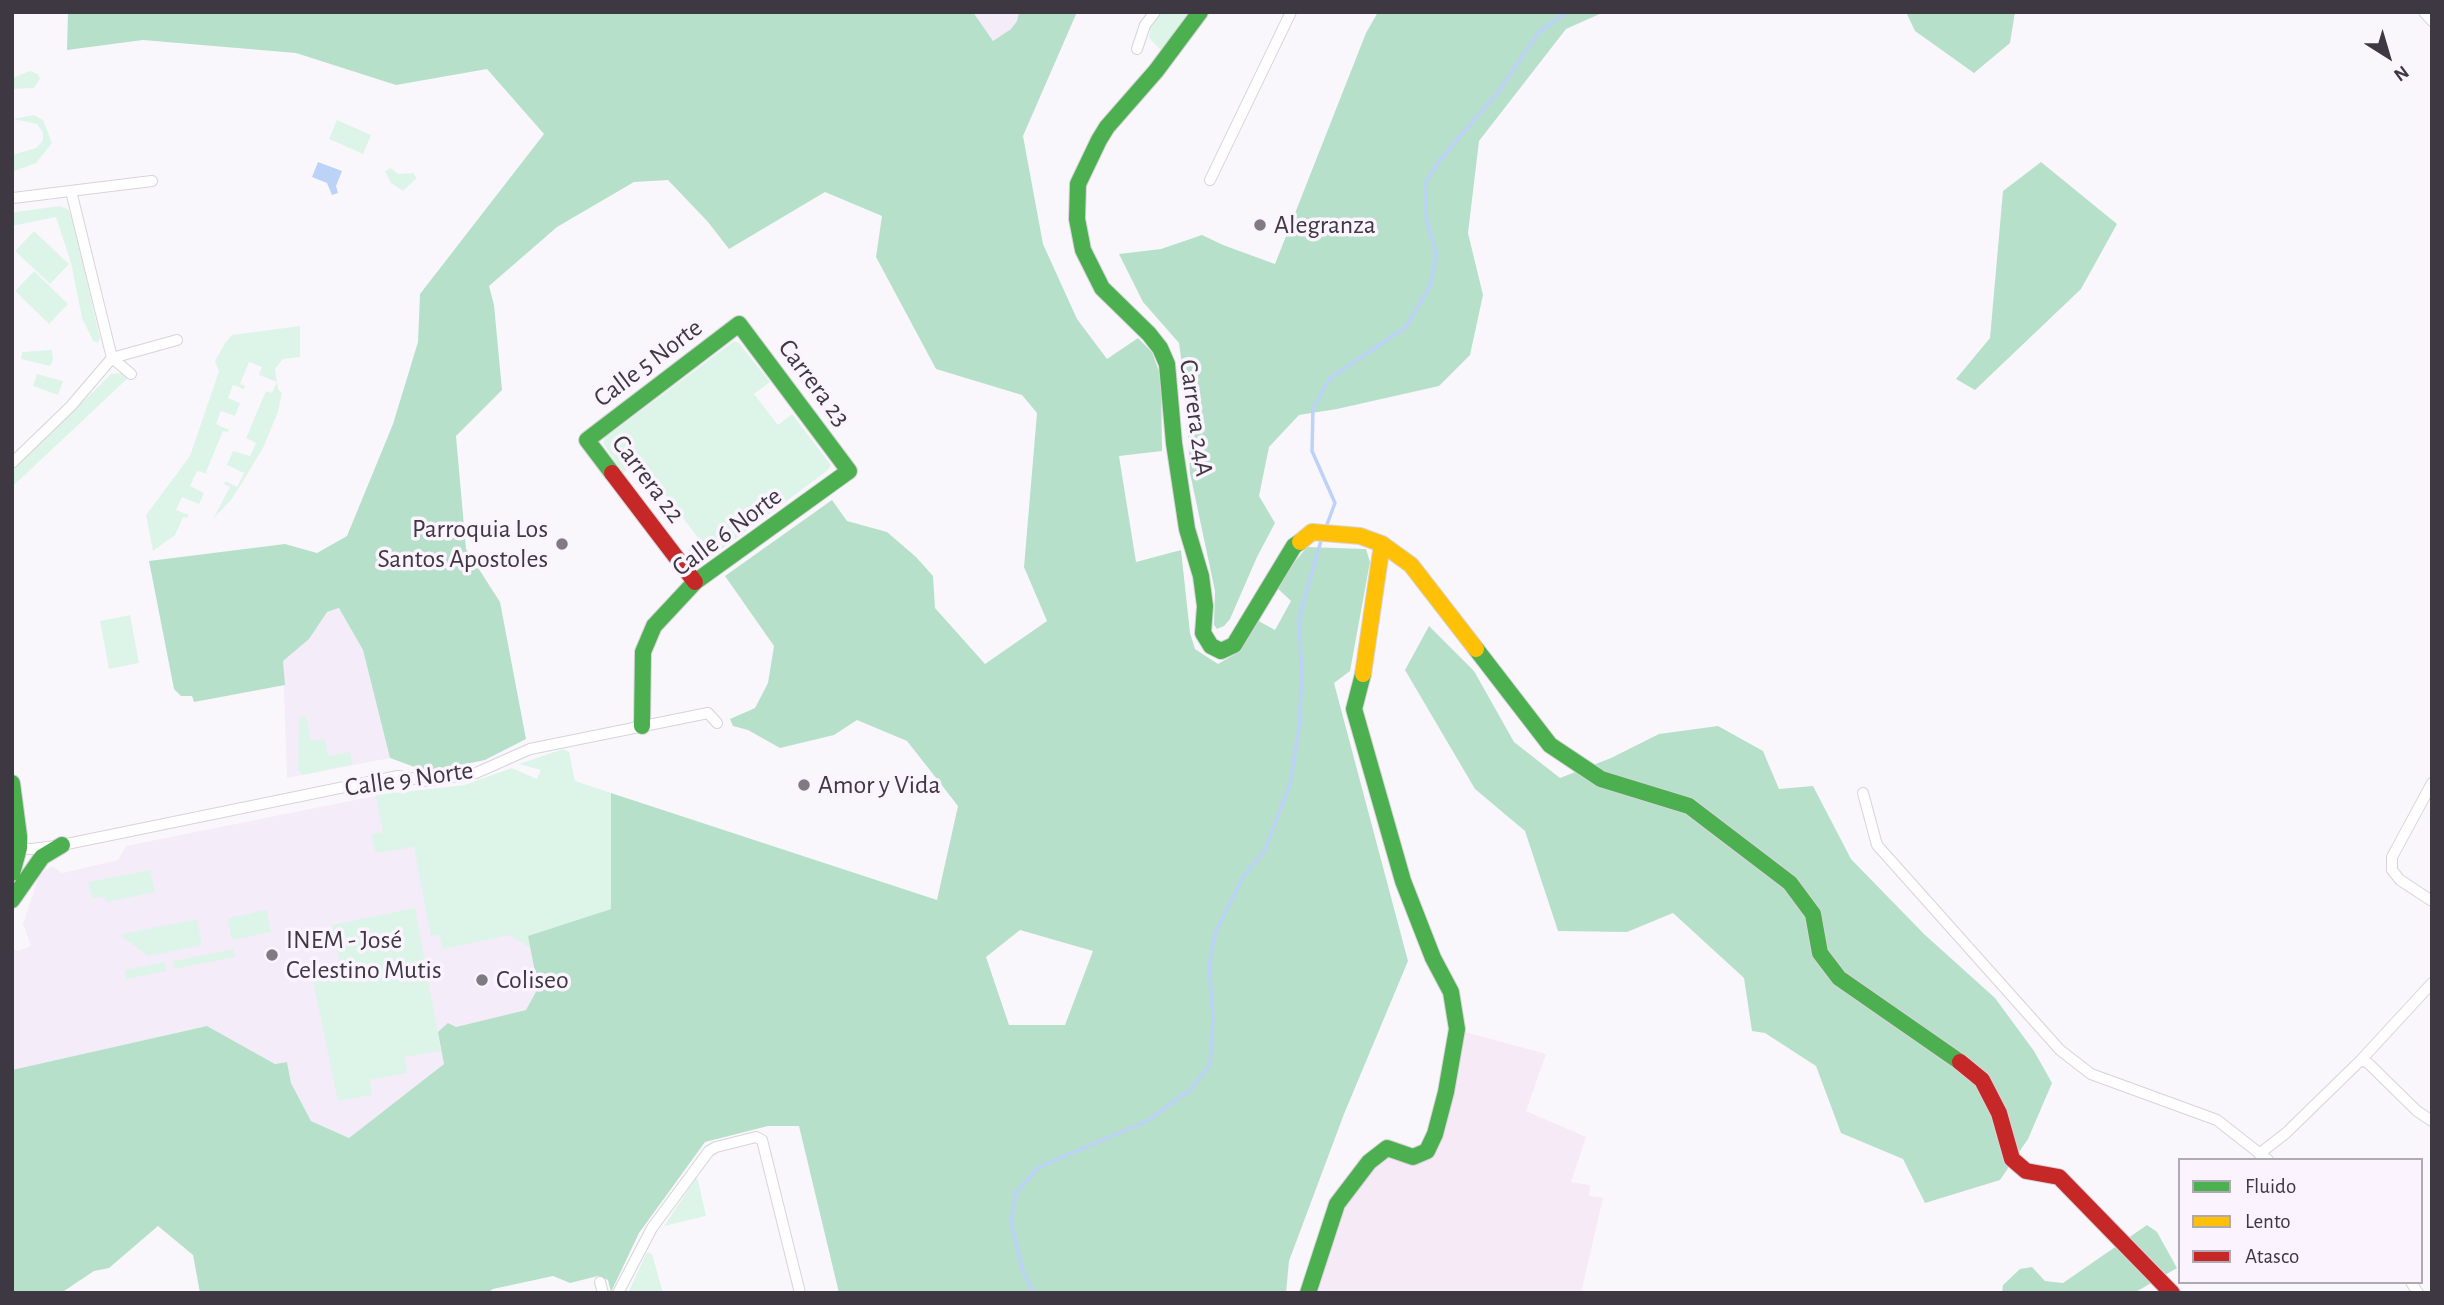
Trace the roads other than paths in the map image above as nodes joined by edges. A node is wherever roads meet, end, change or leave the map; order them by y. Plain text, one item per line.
1 (1155, 12) edge
2 (1200, 12) edge
3 (1291, 12) edge
4 (2424, 12) edge
5 (2432, 21) edge
6 (1137, 49) dead end
7 (1210, 180) dead end
8 (152, 181) dead end
9 (71, 191) junction
10 (13, 198) edge
11 (739, 324) joint
12 (177, 340) dead end
13 (112, 358) junction
14 (131, 374) dead end
15 (587, 440) joint
16 (12, 463) edge
17 (849, 471) joint
18 (1382, 544) junction
19 (695, 582) junction
20 (717, 723) dead end
21 (642, 726) junction
22 (12, 783) edge
23 (2432, 783) edge
24 (1863, 793) dead end
25 (62, 845) junction
26 (15, 848) edge
27 (12, 873) edge
28 (12, 900) edge
29 (2432, 901) edge
30 (2430, 989) edge
31 (2361, 1060) junction
32 (2432, 1121) edge
33 (2264, 1157) edge
34 (618, 1293) edge
35 (800, 1293) edge
36 (1308, 1293) edge
37 (2172, 1293) edge

1 - 6 street
2 - 18 street, Carrera 24A
3 - 7 street
4 - 5 street
8 - 9 street
9 - 10 street
9 - 13 street
11 - 15 street, Calle 5 Norte
11 - 17 street, Carrera 23
12 - 13 street
13 - 14 street
13 - 16 street
15 - 19 street, Carrera 22
17 - 19 street, Calle 6 Norte
18 - 36 street
18 - 37 street
19 - 21 street, Calle 6 Norte
20 - 21 street, Calle 9 Norte
21 - 25 street, Calle 9 Norte
22 - 26 street
23 - 29 street
24 - 33 street
25 - 26 street, Calle 9 Norte
25 - 28 street
26 - 27 street
30 - 31 street
31 - 32 street
31 - 33 street
34 - 35 street

